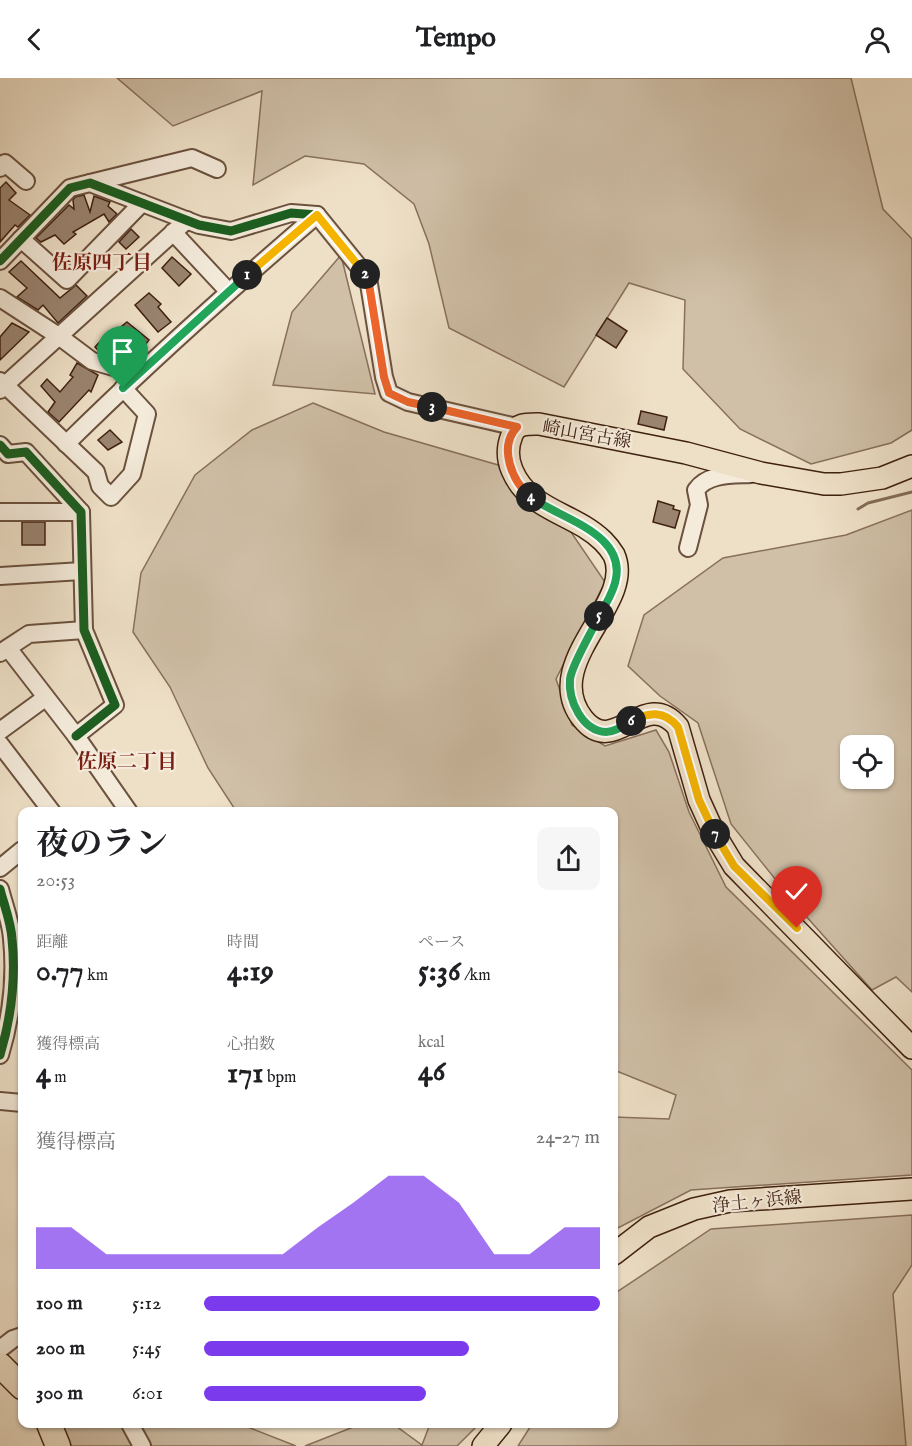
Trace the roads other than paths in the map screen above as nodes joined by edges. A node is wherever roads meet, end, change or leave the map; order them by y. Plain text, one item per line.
1 (2, 163) edge
2 (217, 169) dead end
3 (26, 181) dead end
4 (90, 183) junction
5 (142, 203) junction
6 (317, 215) junction
7 (187, 220) junction
8 (173, 232) junction
9 (21, 239) junction
10 (0, 261) edge
11 (228, 291) junction
12 (0, 298) edge
13 (60, 337) junction
14 (138, 374) junction
15 (2, 385) edge
16 (123, 388) junction
17 (517, 427) junction
18 (66, 444) junction
19 (0, 446) edge
20 (912, 466) edge
21 (761, 473) junction
22 (0, 512) edge
23 (81, 512) junction
24 (688, 548) dead end
25 (82, 571) junction
26 (0, 576) edge
27 (84, 630) junction
28 (4, 651) edge
29 (45, 698) junction
30 (0, 731) edge
31 (76, 736) junction
32 (0, 744) edge
33 (48, 807) edge
34 (126, 807) edge
35 (18, 853) edge
36 (0, 868) edge
37 (0, 889) edge
38 (17, 934) edge
39 (15, 1030) edge
40 (912, 1048) edge
41 (0, 1055) edge
42 (0, 1101) edge
43 (18, 1103) edge
44 (912, 1189) edge
45 (618, 1251) edge
46 (18, 1337) edge
47 (0, 1349) edge
48 (0, 1365) edge
49 (18, 1383) edge
50 (51, 1428) edge
51 (132, 1428) edge
52 (498, 1428) edge
53 (58, 1446) edge
54 (142, 1446) edge
55 (483, 1446) edge

1 - 3 street
2 - 4 street
4 - 5 street
4 - 9 street
5 - 7 street
5 - 9 street
6 - 7 street
6 - 11 street
6 - 17 street
7 - 8 street
8 - 11 street
8 - 13 street
9 - 10 street
11 - 14 street
12 - 13 street
13 - 14 street
13 - 15 street
14 - 16 street
15 - 18 street
16 - 18 street
16 - 18 street
17 - 21 main road, 崎山宮古線
17 - 40 main road, 崎山宮古線
19 - 23 street
20 - 21 main road, 崎山宮古線
21 - 24 street
22 - 23 street
23 - 25 street
25 - 26 street
25 - 27 street
27 - 28 street
27 - 31 street
28 - 29 street
29 - 30 street
29 - 31 street
31 - 34 street
32 - 33 street
35 - 36 street
37 - 38 street
38 - 39 street
39 - 41 street
42 - 43 street
44 - 45 main road, 浄土ヶ浜線
46 - 47 street
48 - 49 highway
50 - 53 highway
51 - 54 street
52 - 55 main road

